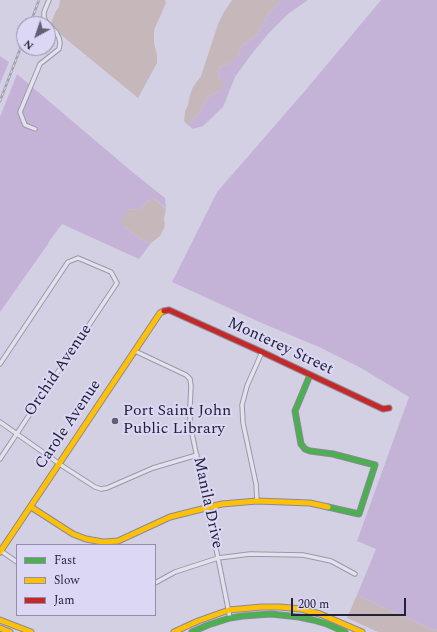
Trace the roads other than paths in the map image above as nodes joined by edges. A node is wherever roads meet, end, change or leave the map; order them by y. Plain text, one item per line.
1 (49, 0) edge
2 (35, 129) dead end
3 (160, 313) joint
4 (135, 351) junction
5 (262, 352) junction
6 (0, 364) edge
7 (310, 375) junction
8 (389, 408) dead end
9 (0, 422) edge
10 (17, 434) junction
11 (197, 455) junction
12 (0, 459) edge
13 (59, 463) junction
14 (257, 501) junction
15 (31, 507) junction
16 (207, 508) junction
17 (0, 552) edge
18 (218, 558) junction
19 (16, 561) edge
20 (355, 574) dead end
21 (156, 582) edge
22 (301, 609) junction
23 (229, 610) junction
24 (299, 617) junction
25 (230, 618) junction
26 (0, 620) edge
27 (0, 628) edge
28 (10, 632) edge
29 (32, 632) edge
30 (174, 632) edge
31 (192, 632) edge
32 (345, 632) edge
33 (362, 632) edge

1 - 2 street
3 - 4 street, Carole Avenue
3 - 5 street, Monterey Street
4 - 11 street, Manila Drive
4 - 13 street, Carole Avenue
5 - 7 street, Monterey Street
5 - 14 street
6 - 10 street, Orchid Avenue
7 - 8 street, Monterey Street
7 - 14 street
9 - 10 street
10 - 12 street, Orchid Avenue
10 - 13 street
11 - 13 street
11 - 16 street, Manila Drive
13 - 15 street, Carole Avenue
14 - 16 street
15 - 16 street
15 - 17 street, Carole Avenue
16 - 18 street, Manila Drive
17 - 19 street
18 - 20 street
18 - 21 street
18 - 23 street, Manila Drive
22 - 23 street
22 - 24 street
22 - 33 street
23 - 25 street, Manila Drive
23 - 30 street
24 - 25 street
24 - 32 street
25 - 31 street
26 - 29 street
27 - 28 street

